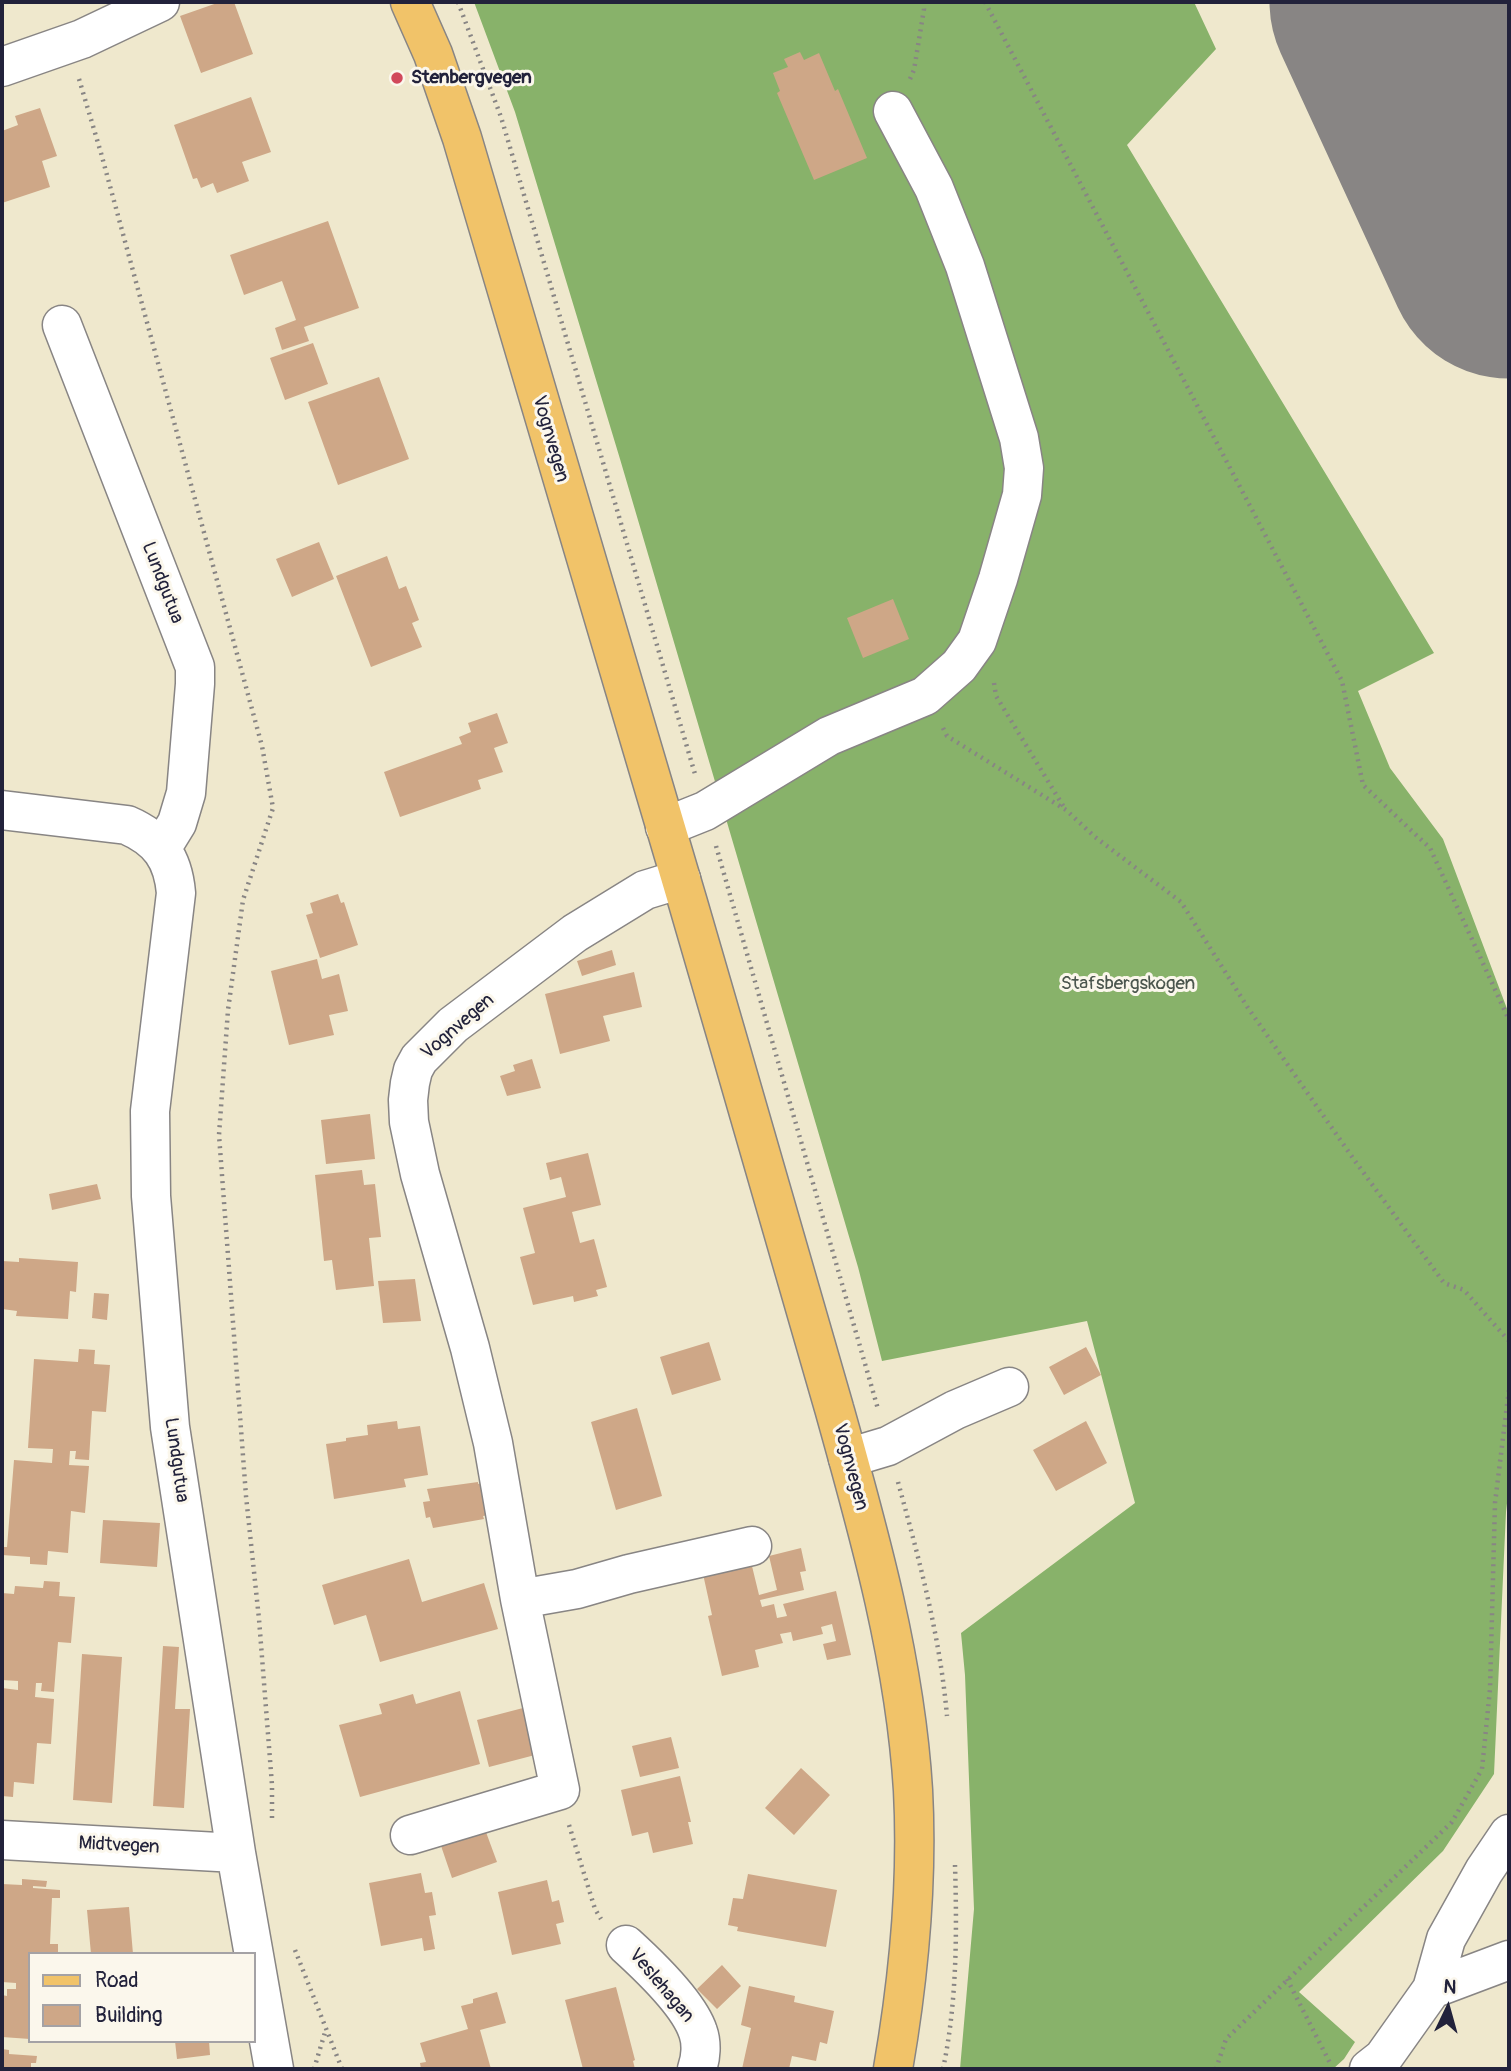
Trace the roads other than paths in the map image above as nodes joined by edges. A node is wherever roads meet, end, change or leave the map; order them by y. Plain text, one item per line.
1 (157, 2) edge
2 (410, 2) edge
3 (2, 67) edge
4 (894, 111) road end
5 (62, 325) dead end
6 (2, 810) edge
7 (665, 827) junction
8 (161, 849) junction
9 (681, 879) junction
10 (1009, 1387) dead end
11 (848, 1458) junction
12 (752, 1546) dead end
13 (520, 1600) junction
14 (1509, 1834) edge
15 (410, 1835) dead end
16 (2, 1840) edge
17 (236, 1853) junction
18 (626, 1945) road end
19 (253, 1952) edge
20 (1509, 1960) edge
21 (256, 1967) edge
22 (1432, 1989) junction
23 (1376, 2064) edge
24 (274, 2069) edge
25 (697, 2069) edge
26 (893, 2069) edge

1 - 3 street
2 - 7 main road, Vognvegen
4 - 7 street
5 - 8 street, Lundgutua
6 - 8 street
7 - 9 main road, Vognvegen
8 - 17 street, Lundgutua
9 - 11 main road, Vognvegen
9 - 13 street, Vognvegen
10 - 11 street
11 - 26 main road, Vognvegen
12 - 13 street
13 - 15 street, Vognvegen
14 - 22 street
16 - 17 street, Midtvegen
17 - 19 street, Lundgutua
18 - 25 street, Veslehagan
20 - 22 street
21 - 24 street, Lundgutua
22 - 23 street

